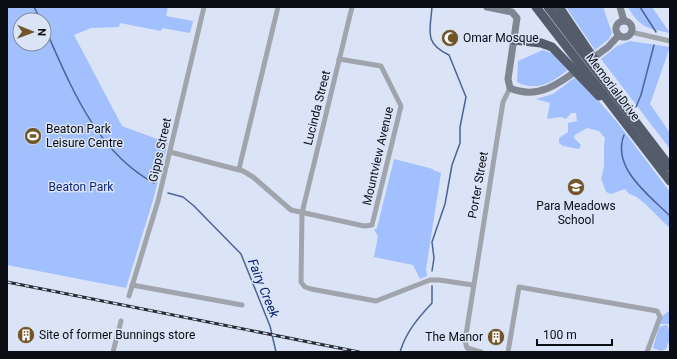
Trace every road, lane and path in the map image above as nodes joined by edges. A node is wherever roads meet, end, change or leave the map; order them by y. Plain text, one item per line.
1 (204, 7) edge
2 (278, 7) edge
3 (352, 7) edge
4 (487, 7) edge
5 (536, 7) edge
6 (548, 7) edge
7 (559, 7) edge
8 (620, 7) edge
9 (624, 21) junction
10 (631, 32) junction
11 (619, 34) junction
12 (514, 40) junction
13 (670, 41) edge
14 (340, 59) junction
15 (510, 88) junction
16 (621, 110) junction
17 (170, 152) junction
18 (670, 167) edge
19 (239, 169) junction
20 (670, 181) edge
21 (302, 213) junction
22 (132, 285) junction
23 (473, 285) junction
24 (129, 296) dead end
25 (242, 305) dead end
26 (121, 322) dead end
27 (113, 352) edge
28 (481, 352) edge
29 (508, 352) edge
30 (647, 352) edge

1 - 17 street, Gipps Street
2 - 19 street
3 - 14 street, Lucinda Street
4 - 12 main road, Porter Street
5 - 16 highway, Memorial Drive
6 - 16 highway, Memorial Drive
7 - 16 highway
8 - 9 main road
9 - 10 main road
9 - 11 main road
10 - 11 main road
10 - 13 street
11 - 15 main road
12 - 15 main road, Porter Street
12 - 16 highway
14 - 21 street, Lucinda Street
14 - 21 street, Mountview Avenue
15 - 23 street, Porter Street
16 - 18 highway, Memorial Drive
16 - 20 highway, Memorial Drive
17 - 19 street
17 - 22 street, Gipps Street
19 - 21 street
21 - 23 street, Lucinda Street
22 - 24 street, Gipps Street
22 - 25 street
23 - 28 street, Porter Street
26 - 27 street
29 - 30 street

